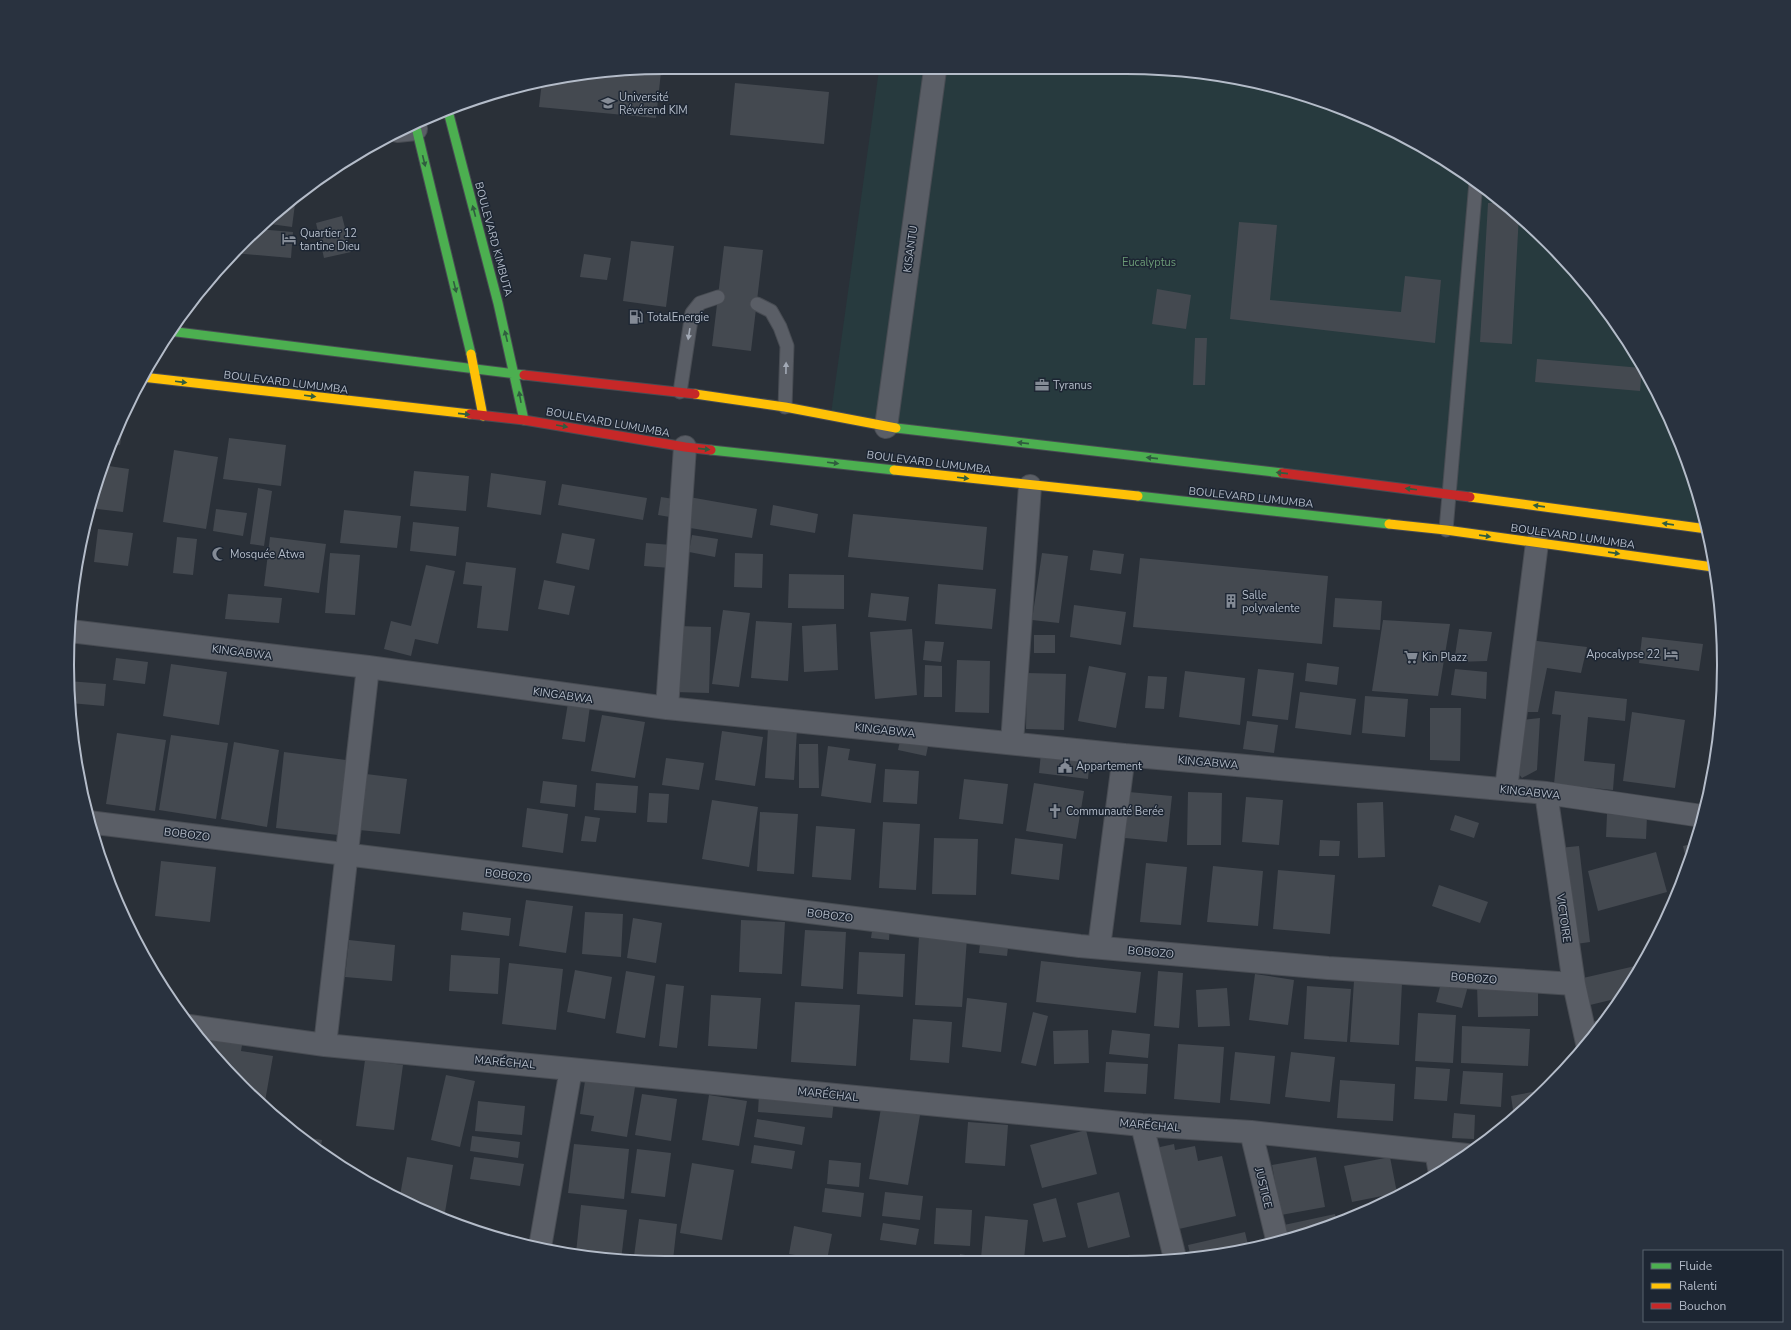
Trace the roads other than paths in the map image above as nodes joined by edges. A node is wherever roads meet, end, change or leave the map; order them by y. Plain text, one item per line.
1 (934, 74) edge
2 (449, 115) edge
3 (410, 132) edge
4 (1475, 189) edge
5 (718, 297) dead end
6 (757, 304) dead end
7 (177, 332) edge
8 (475, 368) junction
9 (516, 374) junction
10 (149, 378) edge
11 (680, 392) junction
12 (785, 407) junction
13 (483, 416) junction
14 (524, 420) junction
15 (886, 428) junction
16 (686, 447) junction
17 (1030, 486) junction
18 (1449, 494) junction
19 (1701, 528) edge
20 (1446, 530) junction
21 (1537, 543) junction
22 (1709, 566) edge
23 (75, 632) edge
24 (368, 667) junction
25 (667, 708) junction
26 (1012, 743) junction
27 (1124, 755) junction
28 (1506, 789) junction
29 (1546, 793) junction
30 (1698, 815) edge
31 (95, 823) edge
32 (347, 854) junction
33 (1099, 948) junction
34 (1574, 984) junction
35 (198, 1027) edge
36 (1586, 1036) edge
37 (324, 1045) junction
38 (571, 1069) junction
39 (1142, 1125) junction
40 (1251, 1132) junction
41 (1436, 1152) junction
42 (1457, 1154) edge
43 (1439, 1166) edge
44 (1276, 1237) edge
45 (541, 1243) edge
46 (1174, 1254) edge

1 - 15 street, KISANTU
9 -> 2 main road, BOULEVARD KIMBUTA
3 -> 8 main road
4 - 18 lane
5 -> 11 lane
12 -> 6 lane
7 - 8 main road
8 - 9 main road
8 - 13 main road
9 - 11 main road
14 -> 9 main road, BOULEVARD KIMBUTA
10 -> 13 main road, BOULEVARD LUMUMBA
11 - 12 main road
12 - 15 main road
13 - 14 main road, BOULEVARD LUMUMBA
14 -> 16 main road, BOULEVARD LUMUMBA
18 -> 15 main road
16 -> 17 main road, BOULEVARD LUMUMBA
16 - 25 street
17 - 20 main road, BOULEVARD LUMUMBA
17 - 26 street
19 -> 18 main road
18 - 20 lane
20 -> 21 main road, BOULEVARD LUMUMBA
21 -> 22 main road, BOULEVARD LUMUMBA
21 - 28 street
23 - 24 street, KINGABWA
24 - 25 street, KINGABWA
24 - 32 street
25 - 26 street, KINGABWA
26 - 27 street, KINGABWA
27 - 28 street, KINGABWA
27 - 33 street
28 - 29 street, KINGABWA
29 - 30 street, KINGABWA
29 - 34 street, VICTOIRE
31 - 32 street, BOBOZO
32 - 33 street, BOBOZO
32 - 37 street
33 - 34 street, BOBOZO
34 - 36 street, VICTOIRE
35 - 37 street, MARÉCHAL
37 - 38 street, MARÉCHAL
38 - 39 street, MARÉCHAL
38 - 45 street
39 - 40 street, MARÉCHAL
39 - 46 street
40 - 41 street, MARÉCHAL
40 - 44 street, JUSTICE
41 - 42 street, MARÉCHAL
41 - 43 street

